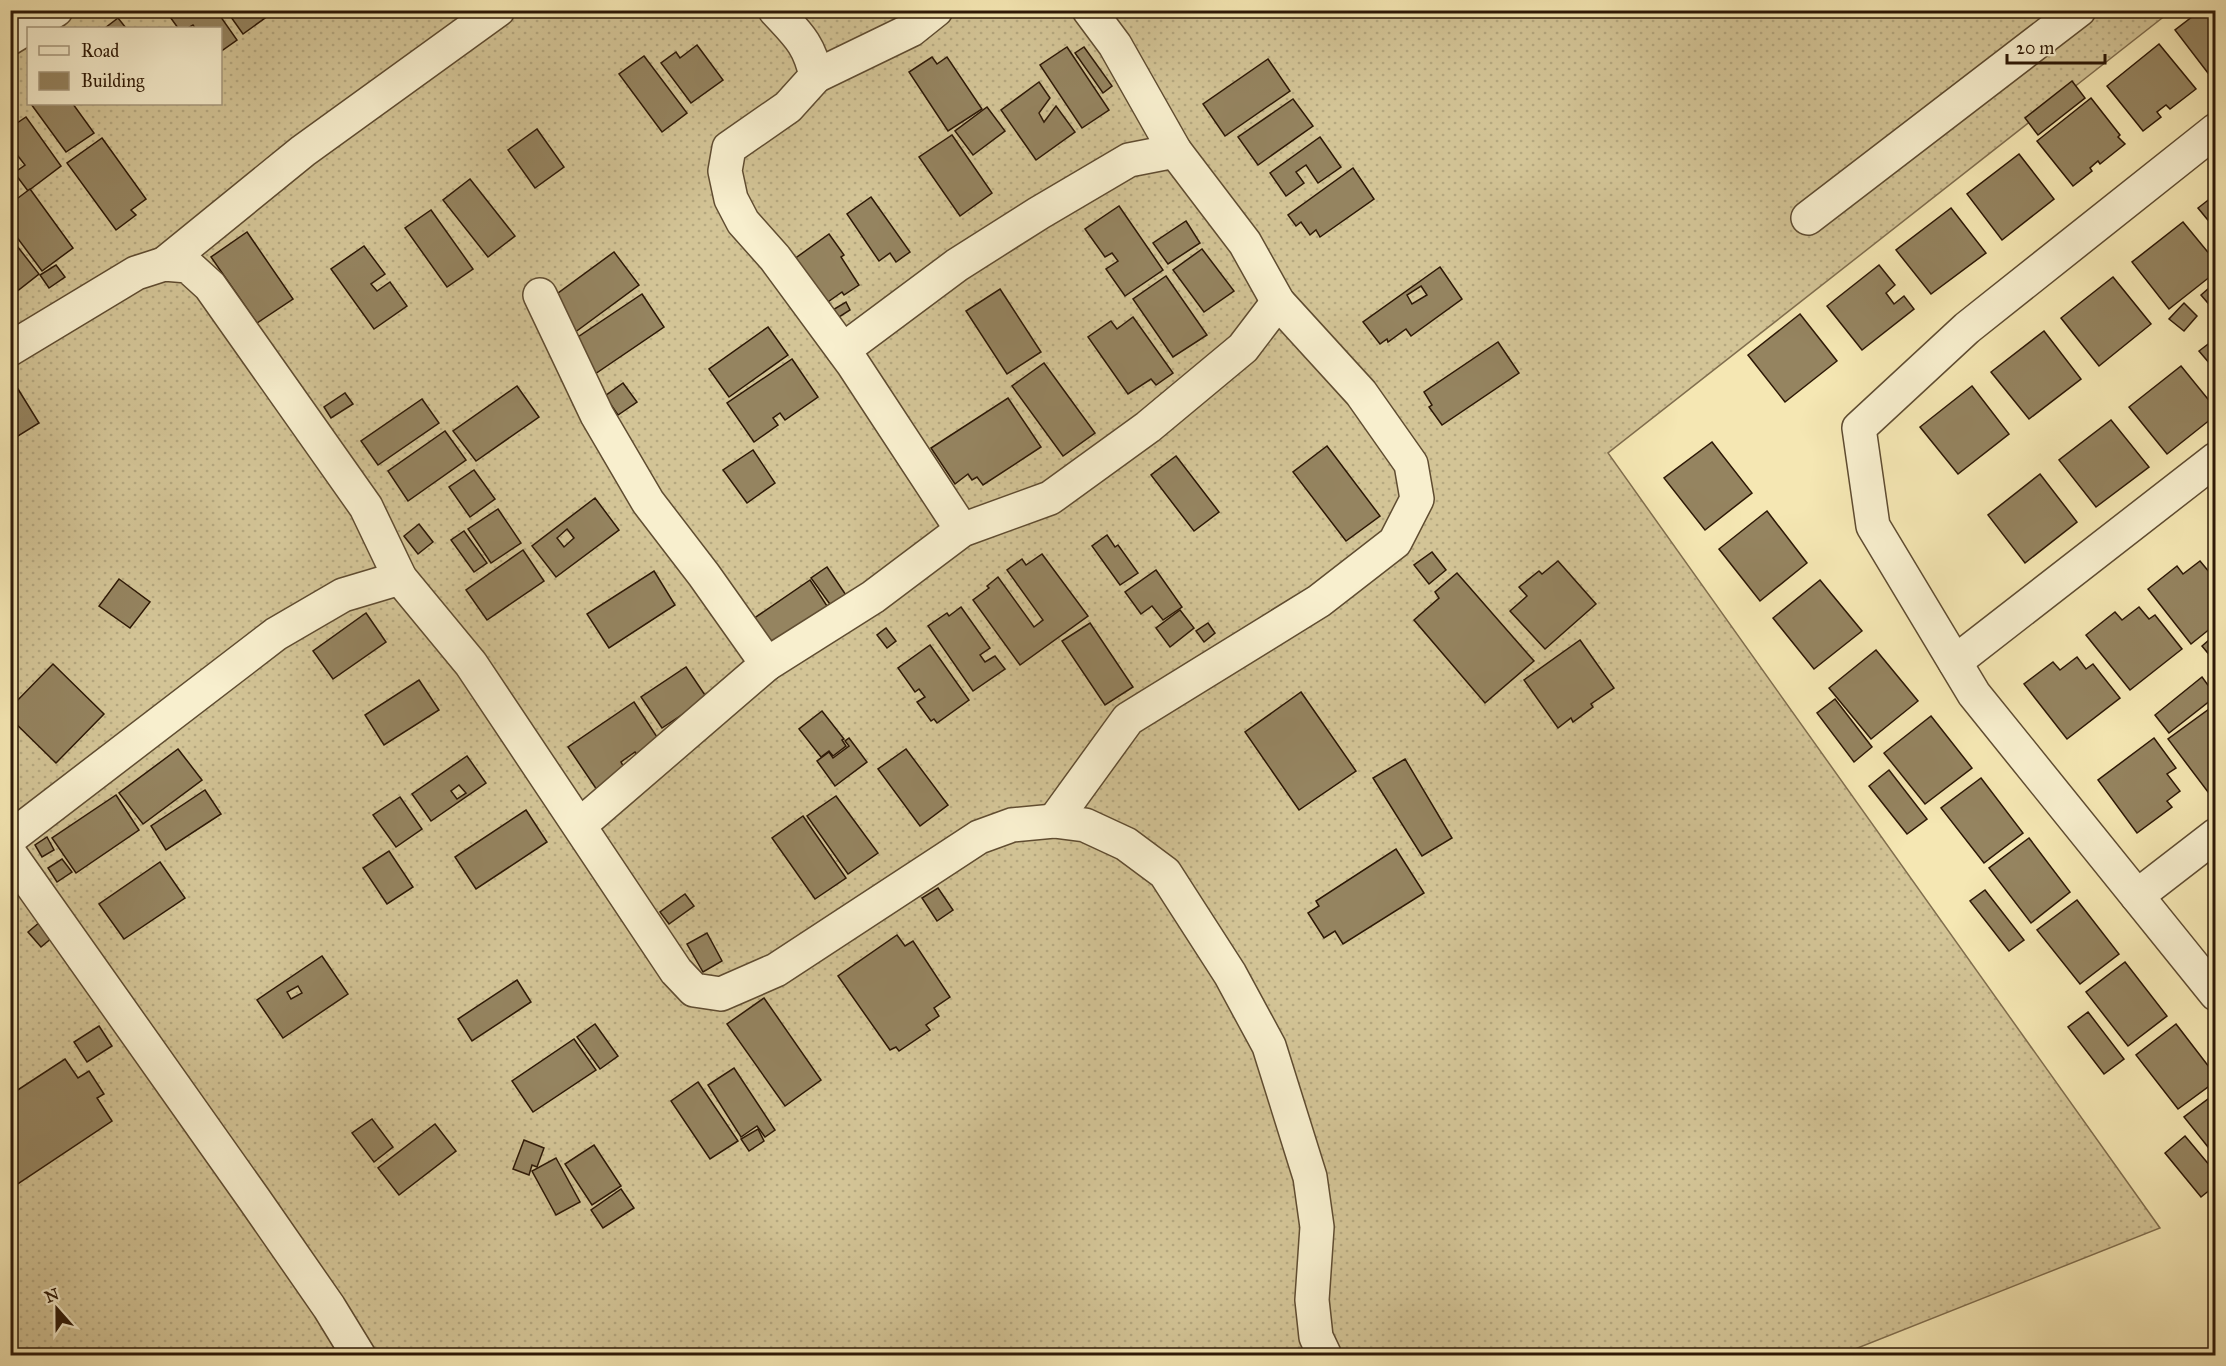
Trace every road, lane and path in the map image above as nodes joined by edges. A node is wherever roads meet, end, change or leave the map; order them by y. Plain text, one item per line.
1 (56, 10) edge
2 (498, 10) edge
3 (775, 10) edge
4 (936, 10) edge
5 (1089, 10) edge
6 (2079, 10) edge
7 (28, 27) edge
8 (27, 28) edge
9 (10, 38) edge
10 (816, 76) junction
11 (2216, 130) edge
12 (1175, 151) junction
13 (1808, 218) dead end
14 (164, 264) junction
15 (540, 295) dead end
16 (1278, 302) junction
17 (10, 349) edge
18 (843, 350) junction
19 (2216, 459) edge
20 (962, 530) junction
21 (400, 578) junction
22 (1955, 662) junction
23 (767, 664) junction
24 (1054, 821) junction
25 (580, 825) junction
26 (2216, 836) edge
27 (10, 838) edge
28 (10, 854) edge
29 (2137, 896) junction
30 (2216, 994) edge
31 (359, 1356) edge
32 (1325, 1356) edge

1 - 7 street
2 - 14 street
3 - 10 street
4 - 10 street
5 - 12 street
6 - 13 street
8 - 9 street
10 - 18 street
11 - 22 street
12 - 16 street
12 - 18 street
14 - 17 street
14 - 21 street
15 - 23 street
16 - 20 street
16 - 24 street
18 - 20 street
19 - 22 street
20 - 23 street
21 - 25 street
21 - 27 street
22 - 29 street
23 - 25 street
24 - 25 street
24 - 32 street
26 - 29 street
28 - 31 street
29 - 30 street

